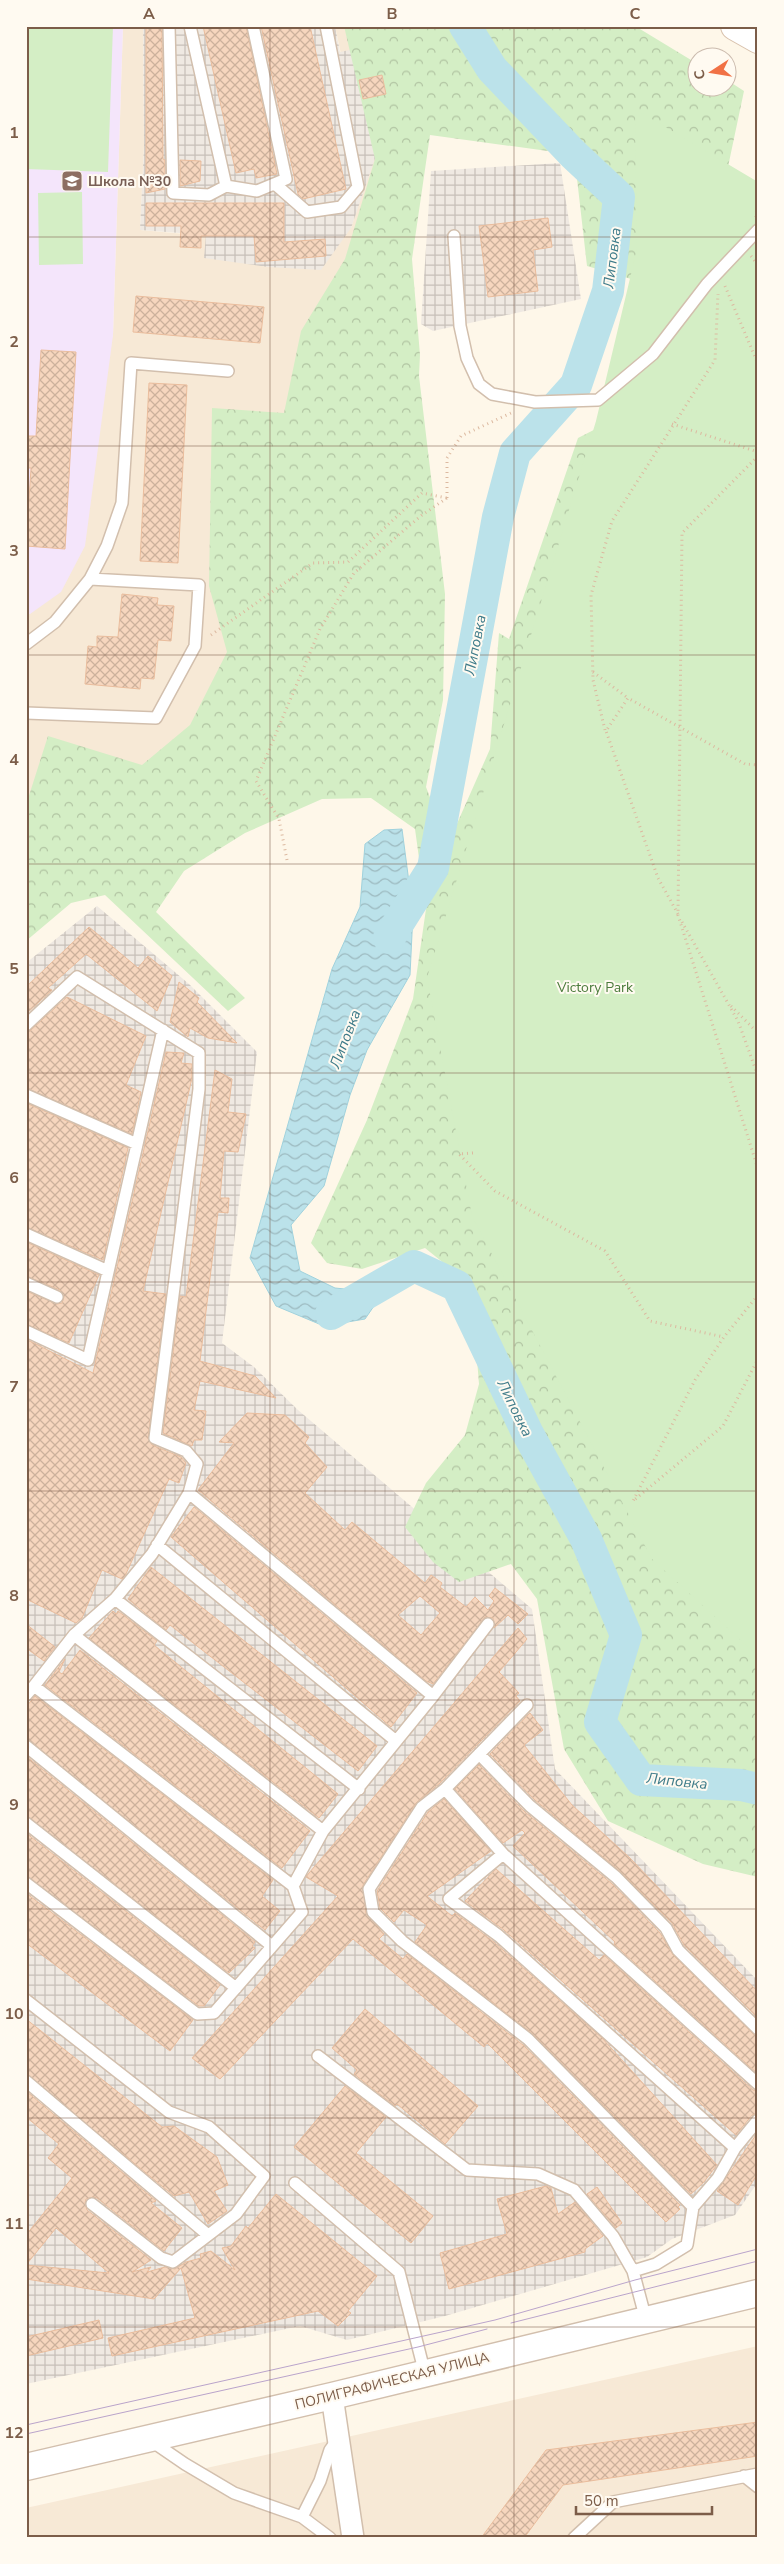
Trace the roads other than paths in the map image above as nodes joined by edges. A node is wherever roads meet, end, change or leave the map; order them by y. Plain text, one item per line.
1 (169, 26) edge
2 (190, 26) edge
3 (253, 26) edge
4 (326, 26) edge
5 (735, 26) edge
6 (758, 39) edge
7 (275, 184) junction
8 (226, 186) junction
9 (757, 231) edge
10 (454, 236) dead end
11 (228, 371) dead end
12 (90, 579) junction
13 (26, 644) edge
14 (26, 713) edge
15 (26, 1025) edge
16 (163, 1030) junction
17 (26, 1095) edge
18 (137, 1144) junction
19 (26, 1234) edge
20 (108, 1272) junction
21 (26, 1282) edge
22 (57, 1297) dead end
23 (26, 1331) edge
24 (189, 1492) junction
25 (157, 1545) junction
26 (115, 1599) junction
27 (488, 1624) dead end
28 (74, 1635) junction
29 (30, 1690) edge
30 (433, 1696) junction
31 (527, 1705) dead end
32 (396, 1741) junction
33 (26, 1746) edge
34 (479, 1754) junction
35 (359, 1789) junction
36 (445, 1789) junction
37 (26, 1823) edge
38 (323, 1831) junction
39 (503, 1854) junction
40 (26, 1883) edge
41 (294, 1886) junction
42 (272, 1946) junction
43 (236, 1988) junction
44 (26, 2000) edge
45 (758, 2029) edge
46 (318, 2056) dead end
47 (26, 2081) edge
48 (758, 2084) edge
49 (758, 2120) edge
50 (735, 2148) junction
51 (295, 2183) dead end
52 (92, 2204) dead end
53 (693, 2207) junction
54 (208, 2235) junction
55 (633, 2271) junction
56 (758, 2293) edge
57 (646, 2320) junction
58 (425, 2374) junction
59 (332, 2396) junction
60 (148, 2439) junction
61 (338, 2439) junction
62 (26, 2467) edge
63 (758, 2474) edge
64 (744, 2476) junction
65 (758, 2487) edge
66 (302, 2517) junction
67 (330, 2538) edge
68 (354, 2538) edge
69 (574, 2538) edge

1 - 8 lane
2 - 8 lane
3 - 7 lane
4 - 7 lane
5 - 6 main road
7 - 8 lane
9 - 10 lane
11 - 12 lane
12 - 13 lane
12 - 14 lane
15 - 16 lane
16 - 18 lane
16 - 24 lane
17 - 18 lane
18 - 20 lane
19 - 20 lane
20 - 23 lane
21 - 22 lane
24 - 25 lane
24 - 30 lane
25 - 26 lane
25 - 32 lane
26 - 28 lane
26 - 35 lane
27 - 30 lane
28 - 29 lane
28 - 38 lane
29 - 41 lane
30 - 32 lane
31 - 34 lane
32 - 35 lane
33 - 42 lane
34 - 36 lane
34 - 45 lane
35 - 38 lane
36 - 39 lane
36 - 53 lane
37 - 43 lane
38 - 41 lane
39 - 48 lane
39 - 50 lane
40 - 43 lane
41 - 42 lane
42 - 43 lane
44 - 54 lane
46 - 55 lane
47 - 54 lane
49 - 50 lane
50 - 53 lane
51 - 58 lane
52 - 54 lane
53 - 55 lane
55 - 57 lane
56 - 57 street, ПОЛИГРАФИЧЕСКАЯ УЛИЦА
57 - 58 street, ПОЛИГРАФИЧЕСКАЯ УЛИЦА
58 - 59 street, ПОЛИГРАФИЧЕСКАЯ УЛИЦА
59 - 60 street, ПОЛИГРАФИЧЕСКАЯ УЛИЦА
59 - 61 street
60 - 62 street, ПОЛИГРАФИЧЕСКАЯ УЛИЦА
60 - 66 lane
61 - 66 lane
61 - 68 street
63 - 64 lane
64 - 65 lane
64 - 69 lane
66 - 67 lane

